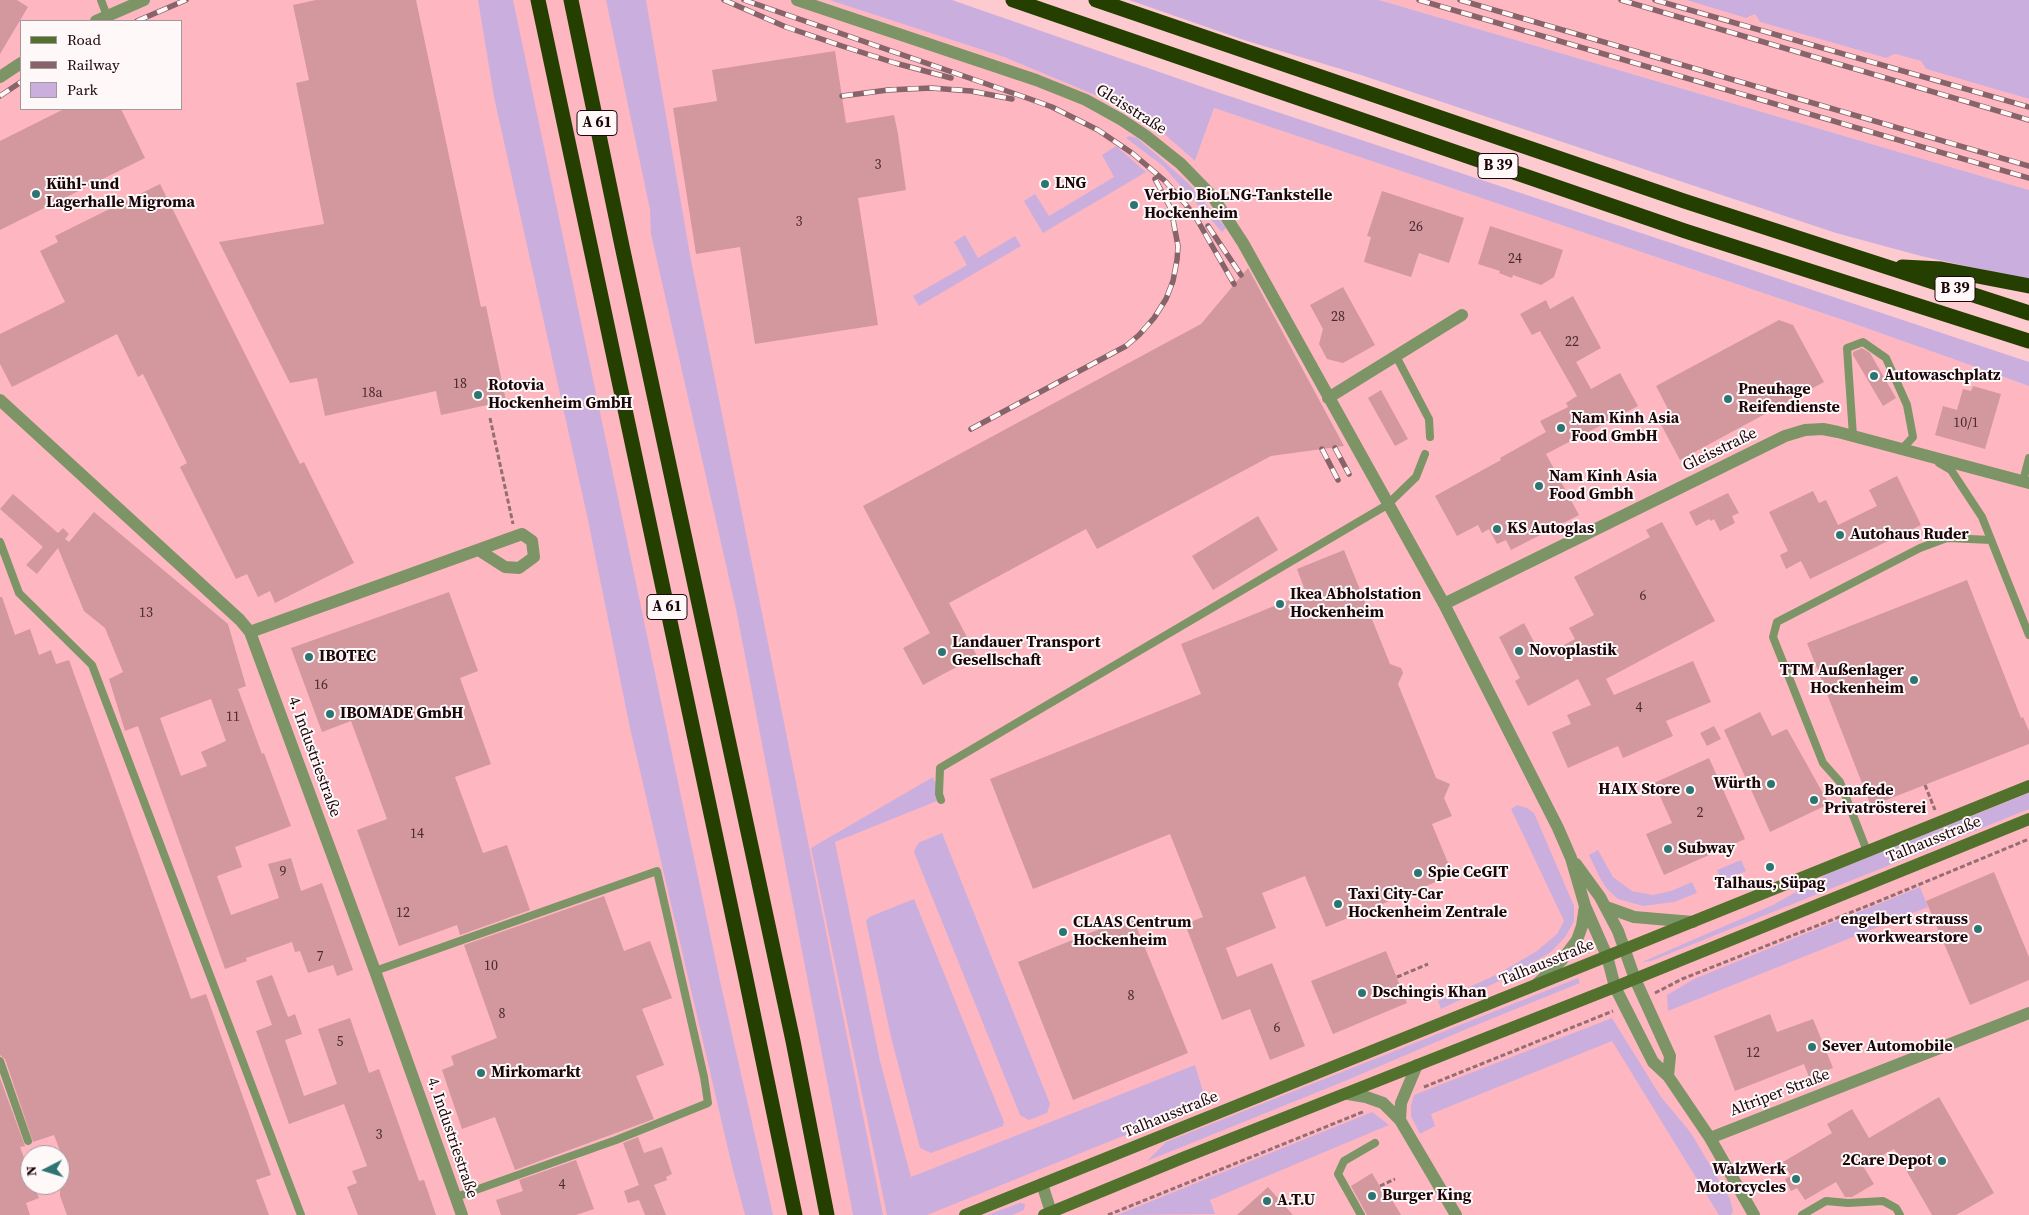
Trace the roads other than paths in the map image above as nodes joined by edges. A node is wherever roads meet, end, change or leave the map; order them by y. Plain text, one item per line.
1 (100, 0) edge
2 (144, 0) edge
3 (538, 0) edge
4 (571, 0) edge
5 (797, 0) edge
6 (1013, 0) edge
7 (1096, 0) edge
8 (101, 19) edge
9 (20, 65) edge
10 (0, 77) edge
11 (1880, 266) junction
12 (2029, 286) edge
13 (2029, 313) edge
14 (1462, 314) dead end
15 (2029, 341) edge
16 (1396, 356) junction
17 (1328, 398) junction
18 (0, 400) edge
19 (1853, 436) junction
20 (1430, 437) dead end
21 (1902, 449) junction
22 (1425, 454) dead end
23 (1932, 457) junction
24 (2029, 458) edge
25 (2026, 482) edge
26 (1387, 505) junction
27 (1991, 540) junction
28 (0, 542) edge
29 (480, 551) junction
30 (1444, 604) junction
31 (250, 632) junction
32 (2029, 635) edge
33 (2029, 786) edge
34 (941, 800) dead end
35 (2029, 819) edge
36 (1867, 851) junction
37 (1571, 858) junction
38 (1585, 906) junction
39 (1606, 907) junction
40 (1692, 922) junction
41 (1624, 950) junction
42 (1607, 956) junction
43 (375, 971) junction
44 (1635, 979) junction
45 (1536, 985) junction
46 (1615, 987) junction
47 (2029, 1013) edge
48 (0, 1061) edge
49 (1417, 1065) junction
50 (1668, 1076) junction
51 (1348, 1094) junction
52 (1400, 1120) junction
53 (1710, 1138) junction
54 (28, 1141) dead end
55 (1375, 1143) dead end
56 (1042, 1184) junction
57 (456, 1197) junction
58 (1049, 1214) edge
59 (301, 1215) edge
60 (462, 1215) edge
61 (794, 1215) edge
62 (827, 1215) edge
63 (965, 1215) edge
64 (1361, 1215) edge
65 (1456, 1215) edge
66 (1754, 1215) edge
67 (1802, 1215) edge
68 (1900, 1215) edge

1 - 8 lane
2 - 8 street
3 - 61 highway, A 61
4 - 62 highway, A 61
5 - 17 street, Gleisstraße
6 - 15 highway, B 39
7 - 11 highway, B 39
9 - 10 street
11 - 12 highway, B 39
11 - 13 highway, B 39
14 - 16 street
16 - 17 street
16 - 20 lane
17 - 26 street, Gleisstraße
18 - 31 street, 4. Industriestraße
19 - 21 street, Gleisstraße
19 - 21 lane
19 - 30 street, Gleisstraße
21 - 23 street, Gleisstraße
22 - 26 lane
23 - 25 street, Gleisstraße
23 - 27 lane
24 - 25 lane
26 - 30 street, Gleisstraße
26 - 34 lane
27 - 32 lane
27 - 36 lane
28 - 59 lane
29 - 29 street
29 - 31 street
30 - 37 street, Gleisstraße
31 - 43 street, 4. Industriestraße
33 - 36 main road, Talhausstraße
35 - 44 main road, Talhausstraße
36 - 40 main road, Talhausstraße
37 - 38 street, Gleisstraße
37 - 39 street, Gleisstraße
38 - 42 street, Gleisstraße
38 - 45 street
39 - 40 street
39 - 41 street, Gleisstraße
40 - 41 main road, Talhausstraße
41 - 42 main road, Talhausstraße
41 - 44 street, Gleisstraße
42 - 45 main road, Talhausstraße
42 - 46 street, Gleisstraße
43 - 57 street, 4. Industriestraße
43 - 57 lane
44 - 46 main road, Talhausstraße
44 - 50 street, Gleisstraße
45 - 56 main road, Talhausstraße
46 - 49 main road, Talhausstraße
46 - 50 street, Gleisstraße
47 - 53 street, Altriper Straße
48 - 54 lane
49 - 51 main road, Talhausstraße
49 - 52 street
50 - 53 street, Gleisstraße
51 - 52 street
51 - 58 main road, Talhausstraße
52 - 65 street
53 - 66 street, Gleisstraße
55 - 64 lane
56 - 58 street
56 - 63 main road, Talhausstraße
57 - 60 street, 4. Industriestraße
67 - 68 lane

